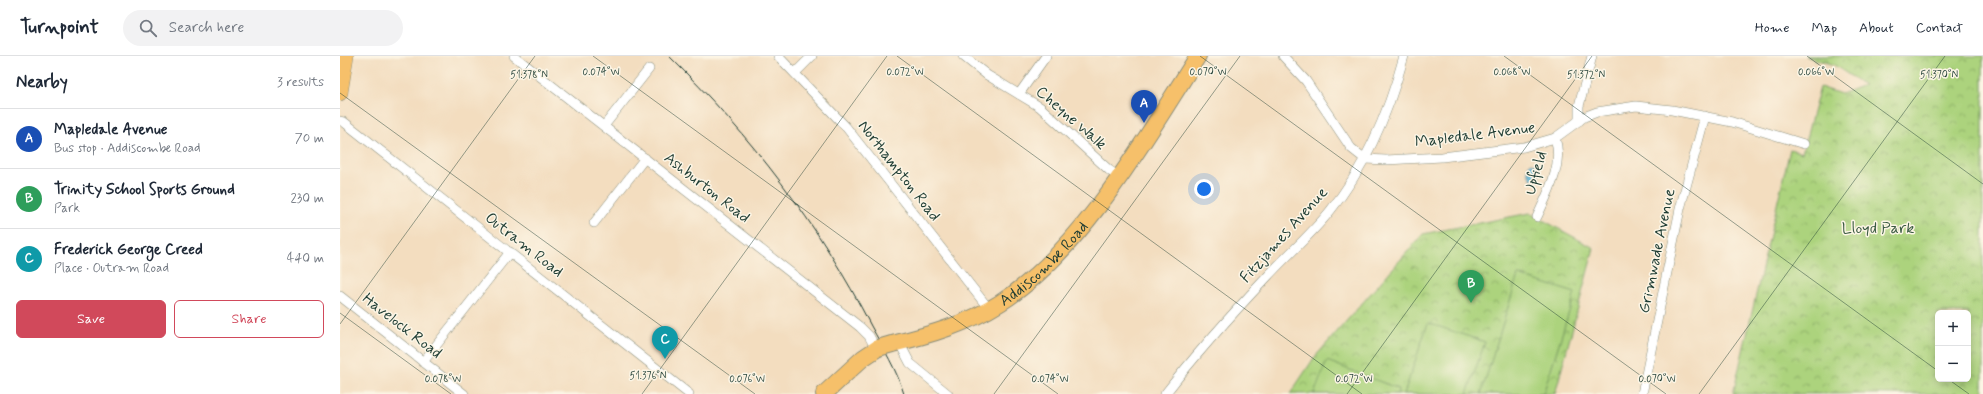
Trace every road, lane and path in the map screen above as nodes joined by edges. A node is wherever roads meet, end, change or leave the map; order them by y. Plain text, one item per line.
1 (346, 56) edge
2 (514, 56) edge
3 (778, 56) edge
4 (812, 56) edge
5 (963, 56) edge
6 (1046, 56) edge
7 (1198, 56) edge
8 (1283, 56) edge
9 (1404, 56) edge
10 (1592, 56) edge
11 (649, 69) dead end
12 (795, 73) junction
13 (340, 93) edge
14 (1019, 94) junction
15 (1706, 116) junction
16 (340, 121) edge
17 (1579, 121) junction
18 (604, 126) junction
19 (1555, 138) junction
20 (1804, 144) dead end
21 (645, 158) junction
22 (1365, 159) junction
23 (1119, 177) junction
24 (1537, 217) dead end
25 (594, 223) dead end
26 (510, 252) junction
27 (340, 296) edge
28 (989, 309) junction
29 (886, 346) junction
30 (423, 362) junction
31 (464, 394) edge
32 (689, 394) edge
33 (824, 394) edge
34 (948, 394) edge
35 (1165, 394) edge
36 (1642, 394) edge

1 - 13 main road
2 - 18 street, Ashburton Road
3 - 12 street, Northampton Road
4 - 12 street
5 - 14 street, Cheyne Walk
6 - 14 street
7 - 23 highway, Addiscombe Road
8 - 22 street
9 - 22 street, Fitzjames Avenue
10 - 17 street
11 - 18 street
12 - 28 street, Northampton Road
14 - 23 street, Cheyne Walk
15 - 17 street, Mapledale Avenue
15 - 20 street, Mapledale Avenue
15 - 36 street, Grimwade Avenue
16 - 26 street, Outram Road
17 - 19 street, Mapledale Avenue
18 - 21 street, Ashburton Road
19 - 22 street, Mapledale Avenue
19 - 24 street, Upfield
21 - 25 street
21 - 29 street, Ashburton Road
22 - 35 street, Fitzjames Avenue
23 - 28 highway, Addiscombe Road
26 - 30 street
26 - 32 street, Outram Road
27 - 30 street, Havelock Road
28 - 29 highway, Addiscombe Road
29 - 33 highway, Addiscombe Road
29 - 34 street, Ashburton Road
30 - 31 street, Havelock Road

